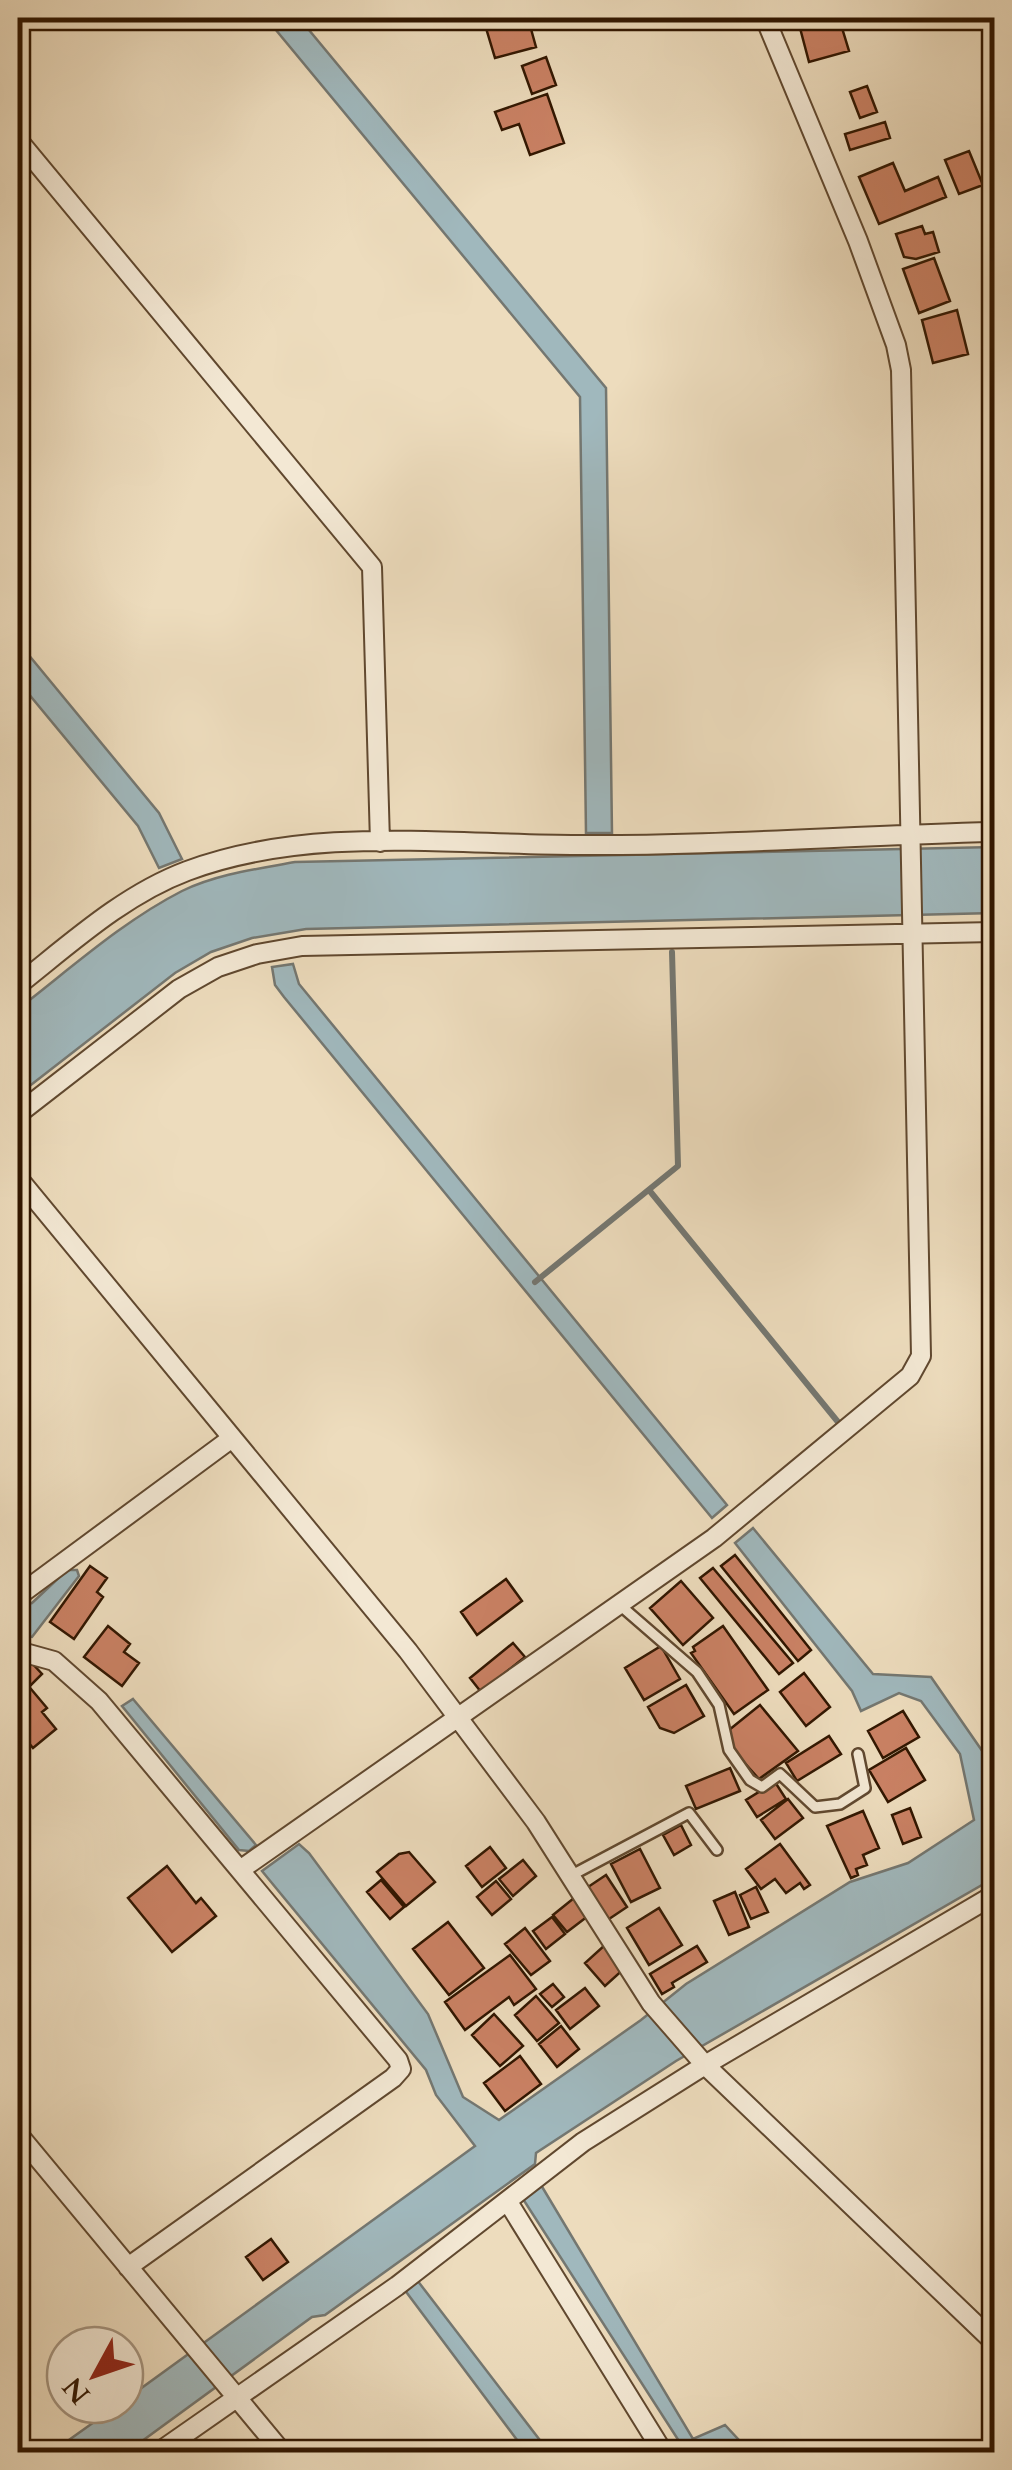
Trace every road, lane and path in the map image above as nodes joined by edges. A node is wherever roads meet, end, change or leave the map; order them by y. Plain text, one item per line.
1 (766, 18) edge
2 (18, 140) edge
3 (994, 832) edge
4 (911, 839) junction
5 (380, 842) junction
6 (913, 929) junction
7 (994, 932) edge
8 (18, 986) edge
9 (18, 1114) edge
10 (18, 1178) edge
11 (232, 1438) junction
12 (18, 1596) edge
13 (621, 1606) junction
14 (18, 1651) edge
15 (458, 1719) junction
16 (858, 1754) dead end
17 (717, 1850) dead end
18 (240, 1870) junction
19 (572, 1876) junction
20 (994, 1894) edge
21 (701, 2060) junction
22 (18, 2134) edge
23 (508, 2202) junction
24 (128, 2268) junction
25 (994, 2342) edge
26 (232, 2392) junction
27 (160, 2452) edge
28 (282, 2452) edge
29 (662, 2452) edge

1 - 4 street
2 - 5 street
3 - 4 street
4 - 5 street
4 - 6 street
5 - 8 street
6 - 7 street
6 - 9 street
6 - 13 street
10 - 11 street
11 - 12 street
11 - 15 street
13 - 15 street
13 - 16 lane
14 - 18 street
15 - 18 street
15 - 19 street
17 - 19 lane
18 - 24 street
19 - 21 street
20 - 21 street
21 - 23 street
21 - 25 street
22 - 24 street
23 - 26 street
23 - 29 street
24 - 26 street
26 - 27 street
26 - 28 street

